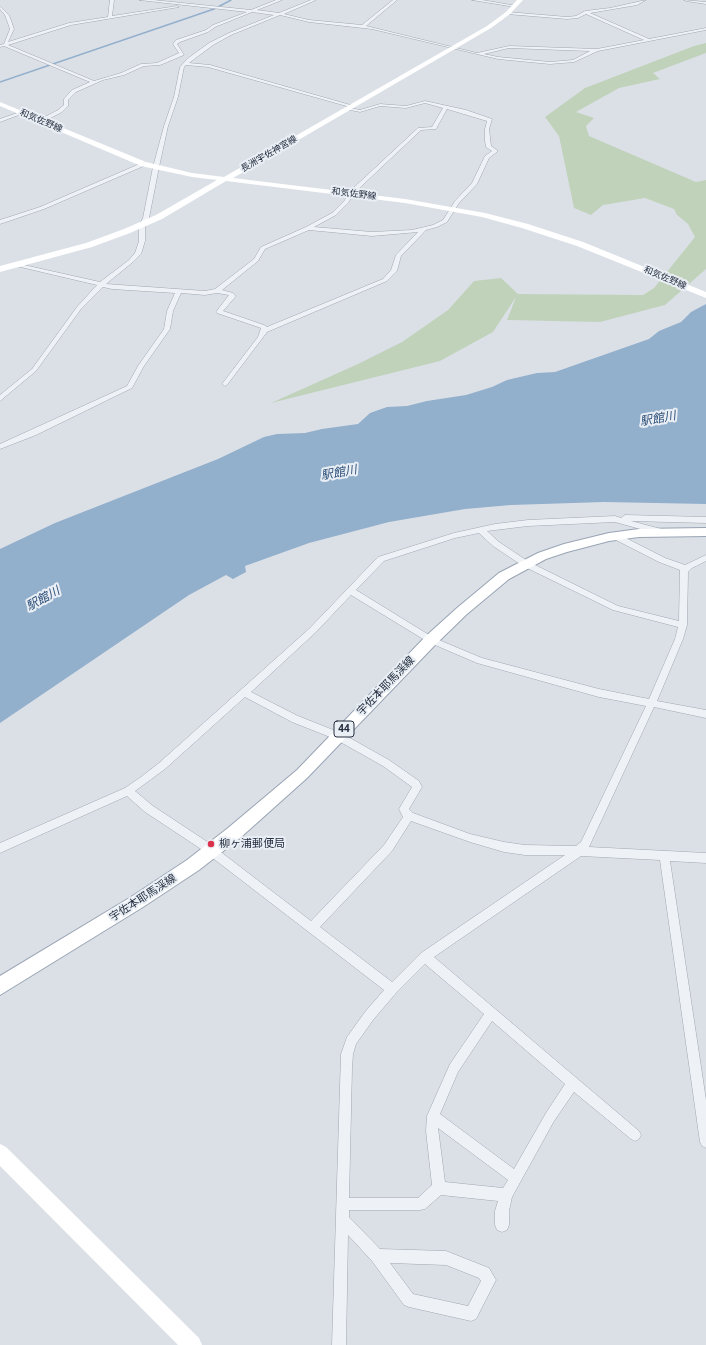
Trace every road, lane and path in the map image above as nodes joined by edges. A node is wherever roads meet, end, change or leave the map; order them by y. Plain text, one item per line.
1 (112, 0) edge
2 (141, 0) edge
3 (198, 0) edge
4 (280, 0) edge
5 (314, 0) edge
6 (395, 0) edge
7 (474, 0) edge
8 (644, 0) edge
9 (686, 0) edge
10 (517, 3) edge
11 (706, 3) edge
12 (188, 5) junction
13 (0, 7) edge
14 (253, 11) junction
15 (508, 12) junction
16 (585, 12) junction
17 (281, 14) junction
18 (110, 17) junction
19 (362, 27) junction
20 (706, 29) edge
21 (649, 40) junction
22 (5, 45) junction
23 (0, 46) edge
24 (451, 49) junction
25 (597, 50) junction
26 (477, 54) junction
27 (185, 64) junction
28 (93, 82) junction
29 (0, 104) edge
30 (446, 106) junction
31 (350, 107) junction
32 (22, 113) junction
33 (0, 121) edge
34 (41, 121) junction
35 (144, 164) junction
36 (156, 167) junction
37 (225, 179) junction
38 (350, 194) junction
39 (452, 209) junction
40 (0, 222) edge
41 (142, 224) junction
42 (308, 228) junction
43 (423, 230) junction
44 (15, 265) junction
45 (0, 269) edge
46 (100, 285) junction
47 (179, 291) junction
48 (217, 291) junction
49 (706, 295) edge
50 (264, 331) junction
51 (225, 384) dead end
52 (0, 399) edge
53 (0, 447) edge
54 (615, 519) junction
55 (706, 520) edge
56 (480, 530) junction
57 (662, 532) junction
58 (706, 532) edge
59 (615, 536) junction
60 (706, 558) edge
61 (526, 564) junction
62 (686, 569) junction
63 (351, 591) junction
64 (683, 625) junction
65 (431, 640) junction
66 (243, 692) junction
67 (651, 704) junction
68 (706, 714) edge
69 (338, 736) junction
70 (128, 790) junction
71 (409, 816) junction
72 (0, 848) edge
73 (212, 851) junction
74 (580, 851) junction
75 (664, 855) junction
76 (706, 858) edge
77 (312, 928) junction
78 (425, 957) junction
79 (0, 986) edge
80 (392, 989) junction
81 (491, 1013) junction
82 (573, 1083) junction
83 (434, 1116) junction
84 (635, 1135) dead end
85 (706, 1142) edge
86 (0, 1153) edge
87 (516, 1178) junction
88 (439, 1188) junction
89 (506, 1195) junction
90 (342, 1204) junction
91 (342, 1219) junction
92 (502, 1225) dead end
93 (377, 1256) junction
94 (192, 1345) edge
95 (339, 1345) edge

1 - 18 street
2 - 12 street
3 - 12 street
4 - 14 street
5 - 17 street
6 - 19 street
7 - 10 street
8 - 16 street
9 - 11 street
10 - 15 main road, 長洲宇佐神宮線
12 - 14 street
12 - 18 street
13 - 22 street
14 - 17 street
14 - 28 street
15 - 16 street
15 - 24 main road, 長洲宇佐神宮線
16 - 21 street
17 - 19 street
17 - 27 street
18 - 22 street
19 - 24 street
20 - 21 street
21 - 25 street
22 - 23 street
22 - 28 street
24 - 26 street
24 - 31 main road, 長洲宇佐神宮線
25 - 26 street
25 - 26 street
27 - 31 street
27 - 36 street
28 - 34 street
29 - 32 main road, 和気佐野線
30 - 31 street
30 - 38 street
30 - 39 street
31 - 37 main road, 長洲宇佐神宮線
32 - 33 street
32 - 34 main road, 和気佐野線
34 - 35 main road, 和気佐野線
35 - 36 main road, 和気佐野線
35 - 40 street
36 - 37 main road, 和気佐野線
36 - 41 street
37 - 38 main road, 和気佐野線
37 - 41 main road, 長洲宇佐神宮線
38 - 39 main road, 和気佐野線
38 - 42 street
39 - 43 street
39 - 49 main road, 和気佐野線
41 - 44 main road, 長洲宇佐神宮線
41 - 46 street
42 - 43 street
42 - 48 street
43 - 50 street
44 - 45 main road, 長洲宇佐神宮線
44 - 46 street
46 - 47 street
46 - 52 street
47 - 48 street
47 - 53 street
48 - 50 street
50 - 51 street
54 - 55 street
54 - 56 street
54 - 57 street
56 - 61 street
56 - 63 street
57 - 58 main road, 宇佐本耶馬渓線 / 44
57 - 59 main road, 宇佐本耶馬渓線 / 44
59 - 61 main road, 宇佐本耶馬渓線 / 44
59 - 62 street
60 - 62 street
61 - 64 street
61 - 65 main road, 宇佐本耶馬渓線 / 44
62 - 64 street
63 - 65 street
63 - 66 street
64 - 67 street
65 - 67 street
65 - 69 main road, 宇佐本耶馬渓線 / 44
66 - 69 street
66 - 70 street
67 - 68 street
67 - 74 street
69 - 71 street
69 - 73 main road, 宇佐本耶馬渓線 / 44
70 - 72 street
70 - 73 street
71 - 74 street
71 - 77 street
73 - 77 street
73 - 79 main road, 宇佐本耶馬渓線 / 44
74 - 75 street
74 - 78 street
75 - 76 street
75 - 85 street
77 - 80 street
78 - 80 street
78 - 81 street
80 - 90 street
81 - 82 street
81 - 83 street
82 - 84 street
82 - 87 street
83 - 87 street
83 - 88 street
86 - 94 main road
87 - 89 street
88 - 89 street
88 - 90 street
89 - 92 street
90 - 91 street
91 - 93 street
91 - 95 street
93 - 93 street

